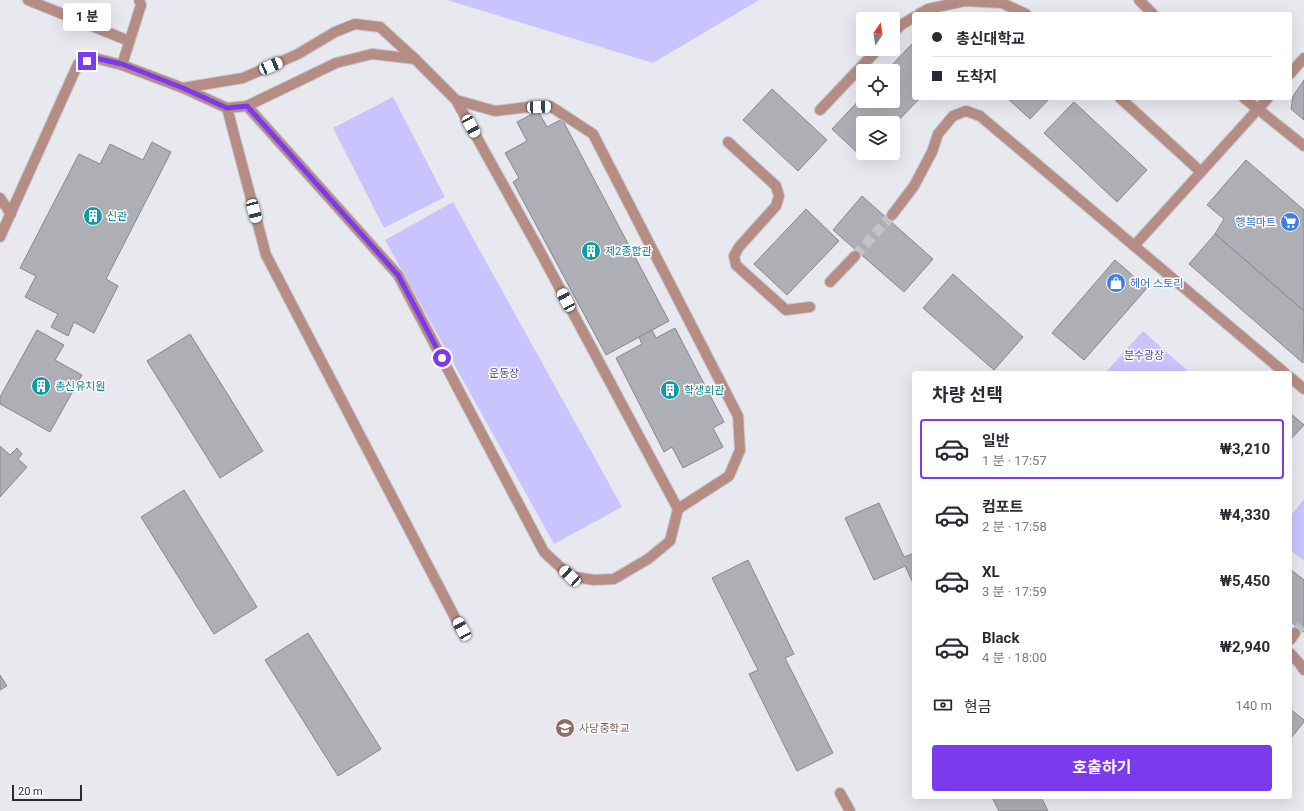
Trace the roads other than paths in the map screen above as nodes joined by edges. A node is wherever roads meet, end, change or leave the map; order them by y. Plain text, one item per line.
1 (28, 0) edge
2 (139, 0) edge
3 (1139, 0) edge
4 (923, 12) edge
5 (1022, 12) edge
6 (1151, 12) edge
7 (912, 18) edge
8 (900, 25) edge
9 (129, 41) junction
10 (871, 56) edge
11 (1304, 58) edge
12 (415, 59) junction
13 (122, 64) junction
14 (1292, 72) edge
15 (183, 88) junction
16 (456, 100) junction
17 (1122, 100) edge
18 (1246, 100) edge
19 (1266, 100) edge
20 (247, 106) junction
21 (227, 108) junction
22 (1257, 109) junction
23 (820, 110) dead end
24 (728, 142) dead end
25 (1304, 146) edge
26 (1201, 172) junction
27 (0, 198) edge
28 (11, 214) junction
29 (892, 215) tunnel mouth
30 (0, 237) edge
31 (1134, 246) junction
32 (855, 256) tunnel mouth
33 (830, 282) dead end
34 (810, 307) dead end
35 (1283, 371) edge
36 (1292, 379) edge
37 (1304, 389) edge
38 (678, 509) junction
39 (462, 629) dead end
40 (1292, 655) edge
41 (1304, 670) edge
42 (840, 793) dead end
43 (850, 811) edge

1 - 9 street
2 - 9 street
3 - 6 street
4 - 5 street
7 - 8 street
9 - 13 street
10 - 23 street
11 - 14 street
12 - 15 street
12 - 16 street
12 - 20 street
13 - 15 street
13 - 28 street
15 - 21 street
16 - 38 street
16 - 38 street
17 - 26 street
18 - 22 street
19 - 22 street
20 - 21 street
20 - 38 street
21 - 39 street
22 - 25 street
22 - 26 street
24 - 34 street
26 - 31 street
27 - 28 street
28 - 30 street
29 - 31 street
31 - 35 street
32 - 33 street
36 - 37 street
40 - 41 street
42 - 43 street

